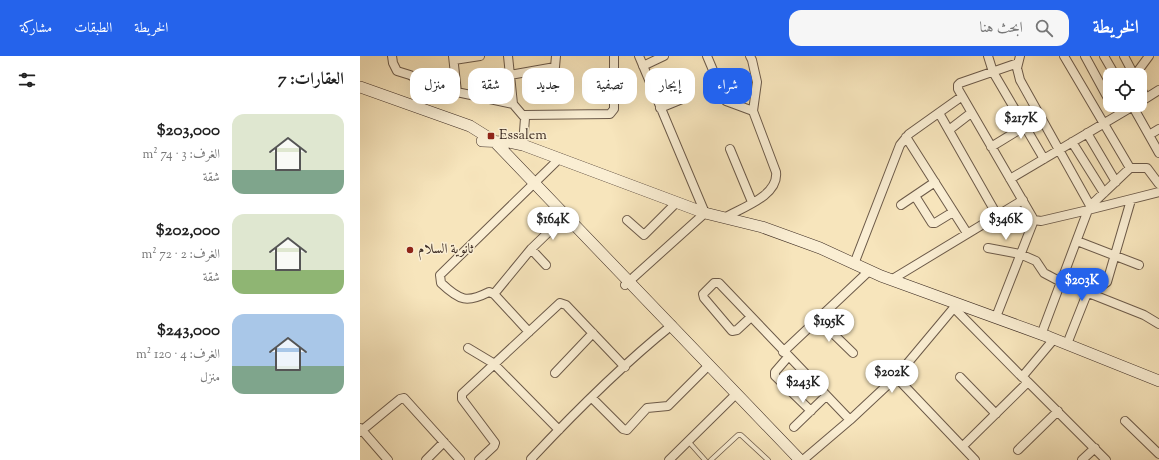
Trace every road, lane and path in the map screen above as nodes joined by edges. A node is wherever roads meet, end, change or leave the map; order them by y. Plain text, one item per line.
1 (392, 56) edge
2 (480, 56) edge
3 (508, 56) edge
4 (556, 56) edge
5 (614, 56) edge
6 (639, 56) edge
7 (664, 56) edge
8 (707, 56) edge
9 (750, 56) edge
10 (988, 56) edge
11 (1064, 56) edge
12 (1085, 56) edge
13 (1104, 56) edge
14 (1124, 56) edge
15 (1149, 56) edge
16 (454, 58) edge
17 (1019, 59) edge
18 (643, 66) junction
19 (455, 68) edge
20 (509, 68) edge
21 (1111, 68) edge
22 (1130, 68) edge
23 (1140, 68) edge
24 (993, 72) junction
25 (514, 74) edge
26 (410, 75) edge
27 (360, 87) edge
28 (1103, 89) edge
29 (1159, 90) edge
30 (360, 94) edge
31 (961, 97) junction
32 (1147, 98) edge
33 (513, 104) edge
34 (669, 104) edge
35 (660, 108) junction
36 (753, 111) junction
37 (1116, 112) edge
38 (1122, 112) edge
39 (1137, 112) edge
40 (939, 113) junction
41 (971, 113) junction
42 (524, 115) junction
43 (1117, 115) junction
44 (1040, 117) junction
45 (1104, 123) junction
46 (1024, 126) junction
47 (1159, 129) edge
48 (949, 130) junction
49 (1087, 133) junction
50 (1149, 135) junction
51 (906, 137) junction
52 (482, 141) junction
53 (494, 141) junction
54 (1072, 142) junction
55 (523, 144) junction
56 (991, 147) junction
57 (730, 149) dead end
58 (1058, 150) junction
59 (1159, 153) edge
60 (560, 158) junction
61 (1044, 159) junction
62 (1130, 168) junction
63 (1010, 179) junction
64 (935, 182) junction
65 (1116, 182) junction
66 (1159, 184) edge
67 (533, 186) junction
68 (1159, 192) edge
69 (1104, 193) junction
70 (915, 196) junction
71 (1023, 200) junction
72 (1131, 200) junction
73 (677, 202) junction
74 (752, 202) junction
75 (901, 205) dead end
76 (1090, 208) junction
77 (953, 212) junction
78 (705, 213) junction
79 (997, 215) junction
80 (724, 218) junction
81 (560, 220) junction
82 (627, 220) dead end
83 (1034, 220) junction
84 (967, 233) junction
85 (1076, 241) junction
86 (988, 248) dead end
87 (531, 249) junction
88 (1020, 254) junction
89 (1115, 255) junction
90 (854, 264) junction
91 (1139, 264) dead end
92 (546, 265) dead end
93 (869, 271) junction
94 (891, 280) junction
95 (1061, 282) junction
96 (627, 283) junction
97 (494, 294) junction
98 (1088, 294) junction
99 (956, 306) junction
100 (751, 317) junction
101 (996, 317) junction
102 (818, 319) junction
103 (1159, 324) edge
104 (670, 327) junction
105 (529, 332) junction
106 (593, 333) junction
107 (1041, 335) junction
108 (1054, 339) junction
109 (1067, 344) junction
110 (468, 348) dead end
111 (853, 353) dead end
112 (786, 355) junction
113 (493, 363) junction
114 (624, 367) junction
115 (705, 370) junction
116 (555, 373) dead end
117 (896, 377) junction
118 (960, 377) dead end
119 (1025, 379) junction
120 (1159, 381) edge
121 (826, 396) junction
122 (592, 398) junction
123 (732, 398) junction
124 (811, 411) junction
125 (1058, 411) junction
126 (996, 414) junction
127 (850, 420) junction
128 (1125, 421) dead end
129 (794, 427) dead end
130 (361, 430) edge
131 (559, 430) junction
132 (688, 441) junction
133 (444, 442) junction
134 (963, 446) junction
135 (1095, 448) junction
136 (1018, 450) dead end
137 (1159, 454) edge
138 (388, 460) edge
139 (426, 460) edge
140 (460, 460) edge
141 (479, 460) edge
142 (531, 460) edge
143 (669, 460) edge
144 (705, 460) edge
145 (712, 460) edge
146 (768, 460) edge
147 (790, 460) edge
148 (800, 460) edge
149 (803, 460) edge
150 (976, 460) edge
151 (1082, 460) edge
152 (1106, 460) edge

1 - 26 street
2 - 16 street
3 - 20 street
4 - 25 street
5 - 42 street
6 - 18 street
7 - 18 street
8 - 36 street
9 - 36 street
10 - 24 street
11 - 45 street
12 - 28 street
13 - 21 street
14 - 22 street
15 - 23 street
16 - 19 street
17 - 24 street
17 - 44 street
18 - 35 street
24 - 31 street
24 - 46 street
27 - 53 main road
29 - 32 street
30 - 52 main road
31 - 40 street
31 - 41 street
33 - 42 street
34 - 35 street
35 - 78 street
36 - 74 street
37 - 43 street
38 - 43 street
39 - 50 street
40 - 48 street
40 - 51 street
41 - 48 street
41 - 56 street
42 - 55 street
43 - 45 street
44 - 46 street
44 - 58 street
45 - 49 street
45 - 62 street
46 - 56 street
46 - 61 street
47 - 50 street
48 - 79 street
49 - 54 street
49 - 65 street
50 - 59 street
51 - 64 street
51 - 90 street
52 - 53 main road
52 - 67 main road
53 - 55 main road
53 - 67 main road
54 - 58 street
54 - 69 street
55 - 60 main road
56 - 63 street
57 - 74 street
58 - 61 street
58 - 76 street
60 - 67 street
60 - 73 main road
61 - 63 street
62 - 65 street
62 - 66 street
63 - 71 street
64 - 70 street
64 - 77 street
65 - 69 street
67 - 81 main road
67 - 96 main road
67 - 97 street
68 - 72 street
69 - 76 street
70 - 75 street
70 - 77 street
71 - 79 street
71 - 83 street
72 - 76 street
72 - 89 street
73 - 78 main road
73 - 82 street
74 - 80 street
76 - 83 street
76 - 85 street
77 - 84 street
78 - 80 main road
78 - 96 street
79 - 84 street
80 - 90 main road
81 - 87 street
81 - 96 main road
83 - 88 street
84 - 94 street
85 - 89 street
85 - 95 street
86 - 88 street
87 - 92 street
87 - 97 street
88 - 95 street
88 - 101 street
89 - 91 street
89 - 98 street
90 - 93 main road
93 - 94 main road
93 - 102 street
94 - 99 main road
95 - 98 street
95 - 107 street
96 - 104 main road
97 - 105 street
98 - 103 street
98 - 109 street
99 - 101 main road
99 - 117 street
99 - 119 street
100 - 100 street
100 - 112 street
101 - 107 main road
102 - 111 street
102 - 112 street
104 - 114 street
104 - 115 main road
104 - 148 main road
105 - 106 street
105 - 113 street
106 - 114 street
106 - 116 street
107 - 108 main road
108 - 109 main road
108 - 119 street
109 - 120 main road
110 - 113 street
112 - 121 street
112 - 124 street
113 - 131 street
113 - 141 street
114 - 122 street
115 - 122 street
115 - 123 main road
117 - 127 street
117 - 134 street
118 - 126 street
119 - 125 street
119 - 126 street
121 - 124 street
121 - 127 street
122 - 131 street
123 - 132 street
123 - 147 main road
124 - 129 street
125 - 135 street
125 - 136 street
126 - 134 street
127 - 149 street
128 - 137 street
130 - 133 street
130 - 138 street
131 - 142 street
132 - 143 street
132 - 144 lane
133 - 139 street
133 - 140 street
134 - 150 street
135 - 151 street
135 - 152 street
145 - 146 lane

